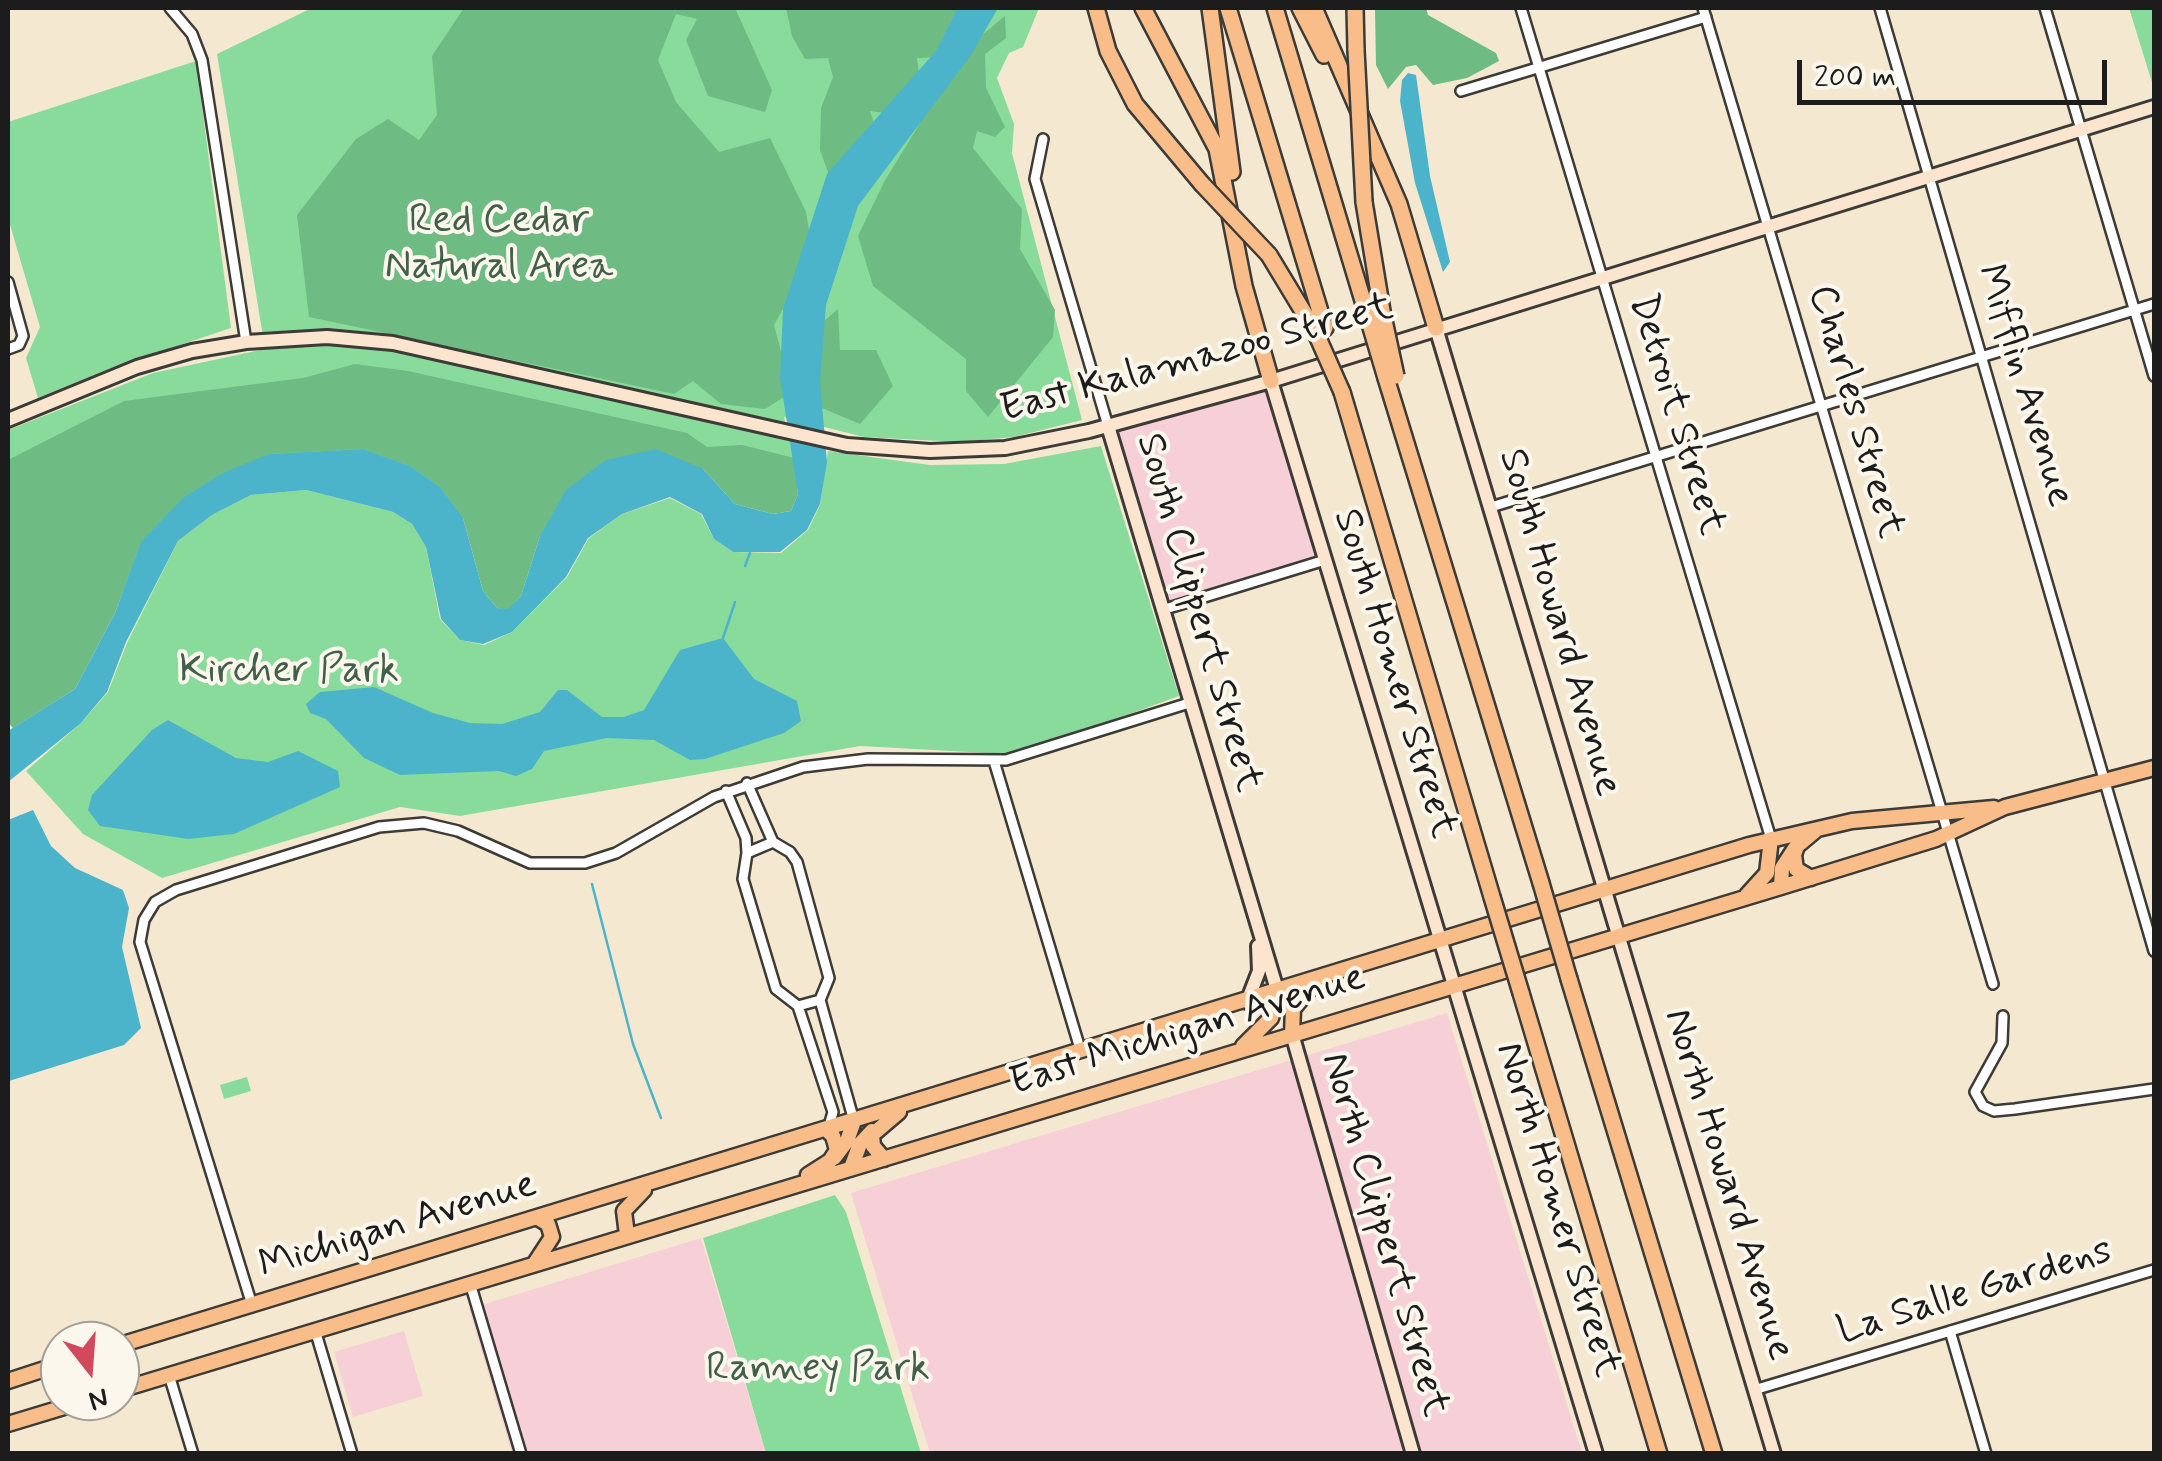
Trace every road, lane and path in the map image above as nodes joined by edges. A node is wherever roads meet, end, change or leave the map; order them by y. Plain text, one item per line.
1 (170, 8) edge
2 (1096, 8) edge
3 (1143, 8) edge
4 (1210, 8) edge
5 (1228, 8) edge
6 (1275, 8) edge
7 (1300, 8) edge
8 (1314, 8) edge
9 (1355, 8) edge
10 (1521, 8) edge
11 (1880, 8) edge
12 (2045, 8) edge
13 (1704, 12) edge
14 (1539, 68) junction
15 (1462, 91) dead end
16 (2154, 107) edge
17 (2082, 130) junction
18 (1368, 132) junction
19 (1044, 139) dead end
20 (1930, 177) junction
21 (1769, 226) junction
22 (1237, 247) junction
23 (1603, 277) junction
24 (8, 282) edge
25 (2154, 304) edge
26 (2135, 310) junction
27 (1375, 312) junction
28 (1436, 328) junction
29 (1320, 330) junction
30 (246, 342) junction
31 (8, 349) edge
32 (1982, 355) junction
33 (2154, 376) edge
34 (1271, 381) junction
35 (1820, 405) junction
36 (8, 420) edge
37 (1108, 426) junction
38 (1656, 457) junction
39 (1491, 507) junction
40 (1325, 560) junction
41 (1162, 610) junction
42 (1189, 703) junction
43 (994, 762) junction
44 (2154, 768) edge
45 (747, 783) junction
46 (2104, 783) junction
47 (726, 791) junction
48 (2005, 807) junction
49 (1940, 811) junction
50 (1820, 828) junction
51 (1948, 834) junction
52 (1771, 840) junction
53 (772, 842) junction
54 (1749, 845) junction
55 (1796, 846) junction
56 (747, 853) junction
57 (1811, 878) junction
58 (1758, 884) junction
59 (1781, 888) junction
60 (1604, 891) junction
61 (1739, 900) junction
62 (1258, 934) junction
63 (1618, 936) junction
64 (1440, 943) junction
65 (2154, 951) edge
66 (1328, 978) junction
67 (1993, 984) dead end
68 (1452, 985) junction
69 (1278, 994) junction
70 (820, 1000) junction
71 (1247, 1002) junction
72 (798, 1006) junction
73 (2003, 1016) dead end
74 (1292, 1034) junction
75 (1081, 1052) junction
76 (1234, 1052) junction
77 (2154, 1088) edge
78 (917, 1101) junction
79 (854, 1121) junction
80 (876, 1128) junction
81 (826, 1129) junction
82 (884, 1159) junction
83 (830, 1161) junction
84 (851, 1168) junction
85 (695, 1170) joint
86 (659, 1182) junction
87 (783, 1188) junction
88 (538, 1218) junction
89 (627, 1235) junction
90 (534, 1263) junction
91 (2154, 1270) edge
92 (470, 1283) junction
93 (252, 1305) junction
94 (386, 1309) joint
95 (315, 1330) junction
96 (1950, 1331) junction
97 (140, 1340) edge
98 (40, 1371) edge
99 (170, 1375) junction
100 (8, 1381) edge
101 (140, 1384) edge
102 (1754, 1390) junction
103 (40, 1414) edge
104 (8, 1424) edge
105 (194, 1454) edge
106 (352, 1454) edge
107 (520, 1454) edge
108 (1412, 1454) edge
109 (1596, 1454) edge
110 (1659, 1454) edge
111 (1714, 1454) edge
112 (1774, 1454) edge
113 (1986, 1454) edge

1 - 30 street
2 - 29 highway, bridge
3 - 22 highway
4 - 22 highway
5 - 29 highway
6 - 27 highway
7 - 18 highway
8 - 18 highway
9 - 27 highway, bridge
10 - 14 street, Detroit Street
11 - 20 street, Mifflin Avenue
12 - 17 street
13 - 14 street
13 - 21 street, Charles Street
14 - 15 street
14 - 23 street, Detroit Street
16 - 17 street, East Kalamazoo Street
17 - 20 street, East Kalamazoo Street
17 - 26 street
18 - 28 highway
19 - 37 street, South Clippert Street
20 - 21 street, East Kalamazoo Street
20 - 32 street, Mifflin Avenue
21 - 23 street, East Kalamazoo Street
21 - 35 street, Charles Street
22 - 34 highway
23 - 28 street, East Kalamazoo Street
23 - 38 street, Detroit Street
24 - 31 street
25 - 26 street
26 - 32 street
26 - 33 street
27 - 111 highway, bridge
28 - 34 street, East Kalamazoo Street
28 - 39 street, South Howard Avenue
29 - 110 highway, bridge
30 - 36 street, East Kalamazoo Street
30 - 37 street, East Kalamazoo Street
32 - 35 street
32 - 46 street, Mifflin Avenue
34 - 37 street, East Kalamazoo Street
34 - 40 street, South Homer Street
35 - 38 street
35 - 49 street, Charles Street
37 - 41 street, South Clippert Street
38 - 39 street
38 - 52 street, Detroit Street
39 - 60 street, South Howard Avenue
40 - 41 street
40 - 64 street, South Homer Street
41 - 42 street, South Clippert Street
42 - 43 street
42 - 62 street, South Clippert Street
43 - 45 street
43 - 75 street
44 - 46 main road, East Michigan Avenue
45 - 47 street
45 - 53 street
46 - 48 main road, East Michigan Avenue
46 - 65 street, Mifflin Avenue
47 - 56 street
47 - 93 street
48 - 49 main road, East Michigan Avenue
48 - 51 main road, East Michigan Avenue
49 - 50 main road, East Michigan Avenue
49 - 51 street, Charles Street
50 - 52 main road, East Michigan Avenue
50 - 55 main road
51 - 57 main road, East Michigan Avenue
51 - 67 street, Charles Street
52 - 54 main road, East Michigan Avenue
52 - 58 main road
53 - 56 street
53 - 70 street
54 - 58 main road
54 - 60 main road, East Michigan Avenue
55 - 57 main road
55 - 59 main road
56 - 72 street
57 - 59 main road, East Michigan Avenue
58 - 61 main road
59 - 61 main road, East Michigan Avenue
60 - 63 street, South Howard Avenue
60 - 64 main road, East Michigan Avenue
61 - 63 main road, East Michigan Avenue
62 - 69 street, South Clippert Street
62 - 71 street, South Clippert Street
63 - 68 main road, East Michigan Avenue
63 - 102 street, North Howard Avenue
64 - 66 main road, East Michigan Avenue
64 - 68 street, South Homer Street
66 - 69 main road, East Michigan Avenue
66 - 74 main road
68 - 74 main road, East Michigan Avenue
68 - 109 street, North Homer Street
69 - 71 main road, East Michigan Avenue
69 - 76 main road
70 - 72 street
70 - 79 street
71 - 75 main road, East Michigan Avenue
72 - 81 street
73 - 77 street
74 - 76 main road, East Michigan Avenue
74 - 108 street, North Clippert Street
75 - 78 main road, East Michigan Avenue
76 - 82 main road, East Michigan Avenue
78 - 79 main road, East Michigan Avenue
78 - 80 main road
79 - 81 main road, East Michigan Avenue
79 - 83 main road
80 - 82 main road
80 - 84 main road
81 - 83 main road
81 - 85 main road, East Michigan Avenue
82 - 84 main road, East Michigan Avenue
83 - 87 main road
84 - 87 main road, East Michigan Avenue
85 - 86 main road, Michigan Avenue
86 - 88 main road, Michigan Avenue
86 - 89 main road
87 - 89 main road, East Michigan Avenue
88 - 90 main road
88 - 93 main road, Michigan Avenue
89 - 90 main road, East Michigan Avenue
90 - 92 main road, East Michigan Avenue
91 - 96 street, La Salle Gardens
92 - 94 main road, East Michigan Avenue
92 - 107 street
93 - 97 main road, Michigan Avenue
94 - 95 main road, Michigan Avenue
95 - 99 main road, Michigan Avenue
95 - 106 street
96 - 102 street, La Salle Gardens
96 - 113 street
98 - 100 main road
99 - 101 main road, Michigan Avenue
99 - 105 street
102 - 112 street, North Howard Avenue
103 - 104 main road

